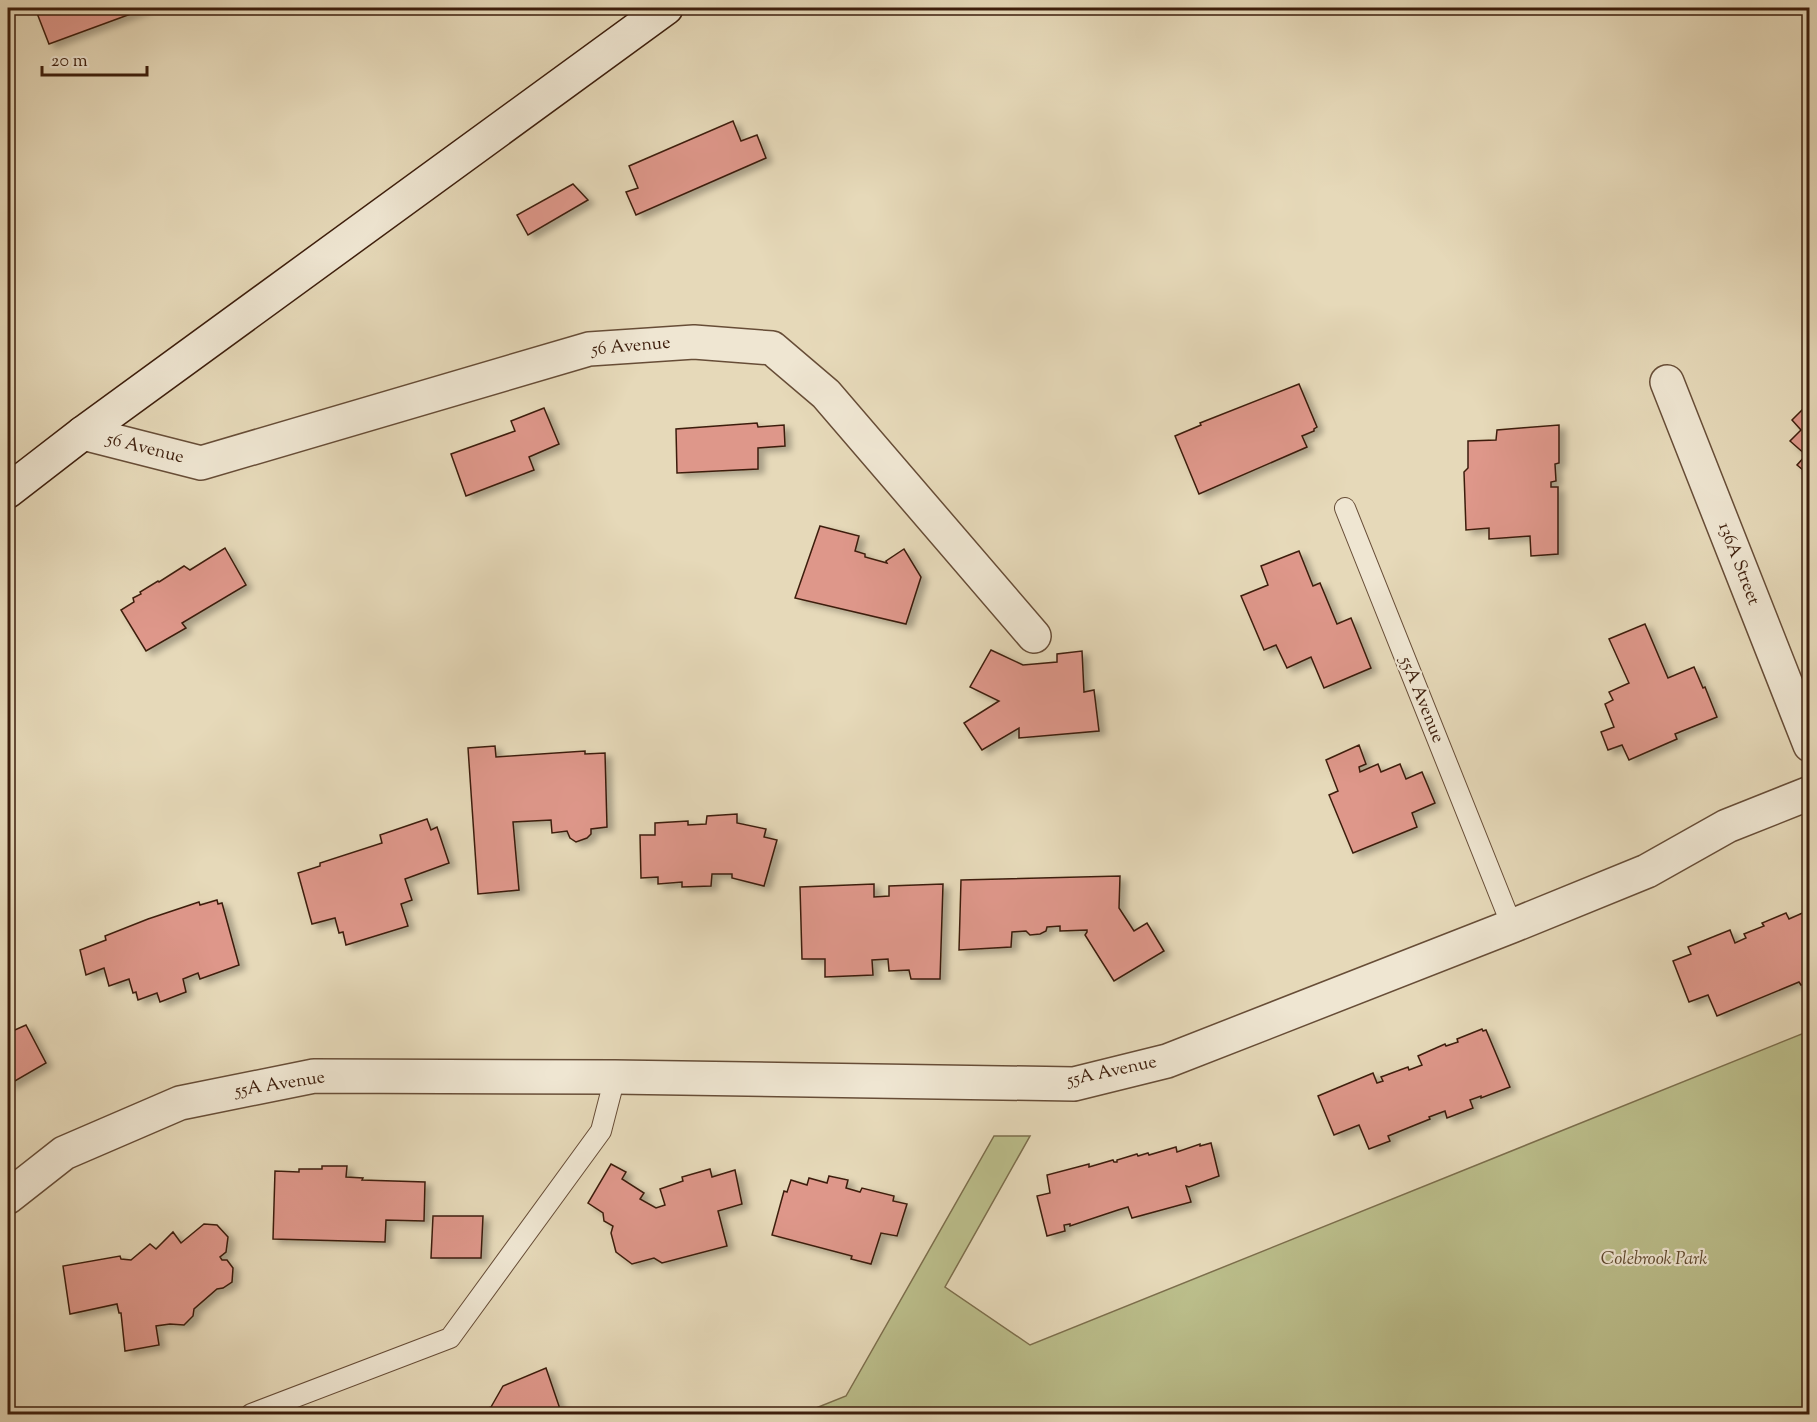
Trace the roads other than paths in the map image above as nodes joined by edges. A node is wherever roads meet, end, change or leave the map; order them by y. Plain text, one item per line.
1 (666, 8) edge
2 (1667, 382) dead end
3 (83, 433) junction
4 (8, 491) edge
5 (1345, 508) dead end
6 (1034, 636) dead end
7 (1809, 745) edge
8 (1809, 793) edge
9 (1512, 926) junction
10 (615, 1077) junction
11 (8, 1197) edge
12 (251, 1414) edge

1 - 3 street, 56 Avenue
2 - 7 street, 136A Street
3 - 4 street, 56 Avenue
3 - 6 street, 56 Avenue
5 - 9 lane, 55A Avenue
8 - 9 street, 55A Avenue
9 - 10 street, 55A Avenue
10 - 11 street, 55A Avenue
10 - 12 lane

